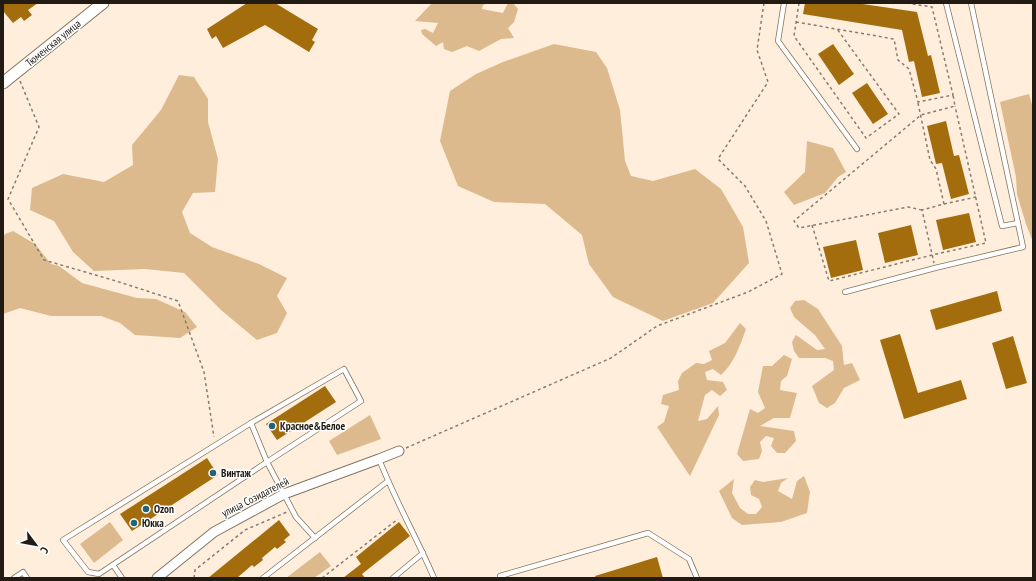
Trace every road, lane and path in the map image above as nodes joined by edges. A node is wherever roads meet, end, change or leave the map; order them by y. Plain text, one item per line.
1 (103, 3) edge
2 (764, 3) edge
3 (784, 3) edge
4 (799, 3) edge
5 (906, 3) edge
6 (924, 3) edge
7 (946, 3) edge
8 (971, 3) edge
9 (924, 6) junction
10 (796, 22) junction
11 (837, 29) junction
12 (16, 72) junction
13 (3, 83) edge
14 (953, 95) junction
15 (918, 102) junction
16 (955, 106) junction
17 (921, 115) junction
18 (857, 149) dead end
19 (976, 197) junction
20 (944, 204) junction
21 (922, 210) junction
22 (1018, 223) junction
23 (812, 225) junction
24 (932, 255) junction
25 (935, 268) junction
26 (846, 292) dead end
27 (251, 423) junction
28 (215, 445) junction
29 (399, 451) joint
30 (380, 460) junction
31 (267, 462) junction
32 (388, 481) junction
33 (284, 494) junction
34 (292, 510) junction
35 (404, 514) junction
36 (315, 538) junction
37 (423, 553) junction
38 (113, 566) junction
39 (500, 576) dead end
40 (14, 578) edge
41 (27, 578) edge
42 (122, 578) edge
43 (157, 578) edge
44 (194, 578) edge
45 (263, 578) edge
46 (322, 578) edge
47 (393, 578) edge
48 (434, 578) edge
49 (697, 578) edge

1 - 12 street, Тюменская улица
2 - 29 path
3 - 18 lane
4 - 10 path
5 - 9 path
6 - 9 path
7 - 22 lane
8 - 22 lane
9 - 14 path
10 - 11 path
10 - 11 path
11 - 15 path
12 - 13 street, Тюменская улица
12 - 28 path
14 - 15 path
14 - 16 path
15 - 17 path
16 - 17 path
16 - 19 path
17 - 20 path
17 - 23 path
19 - 20 path
19 - 24 path
20 - 21 path
21 - 23 path
21 - 24 path
22 - 25 lane
23 - 24 path
24 - 25 path
25 - 26 lane
27 - 28 lane
27 - 31 lane
27 - 31 lane
28 - 38 lane
29 - 30 street, улица Созидателей
30 - 32 lane
30 - 33 street, улица Созидателей
31 - 33 lane
31 - 38 lane
32 - 35 lane
32 - 36 lane
33 - 34 lane
33 - 43 street, улица Созидателей
34 - 36 lane
34 - 44 path
35 - 37 lane
35 - 46 path
36 - 45 lane
37 - 47 lane
37 - 48 lane
38 - 42 lane
39 - 49 lane
40 - 41 lane

